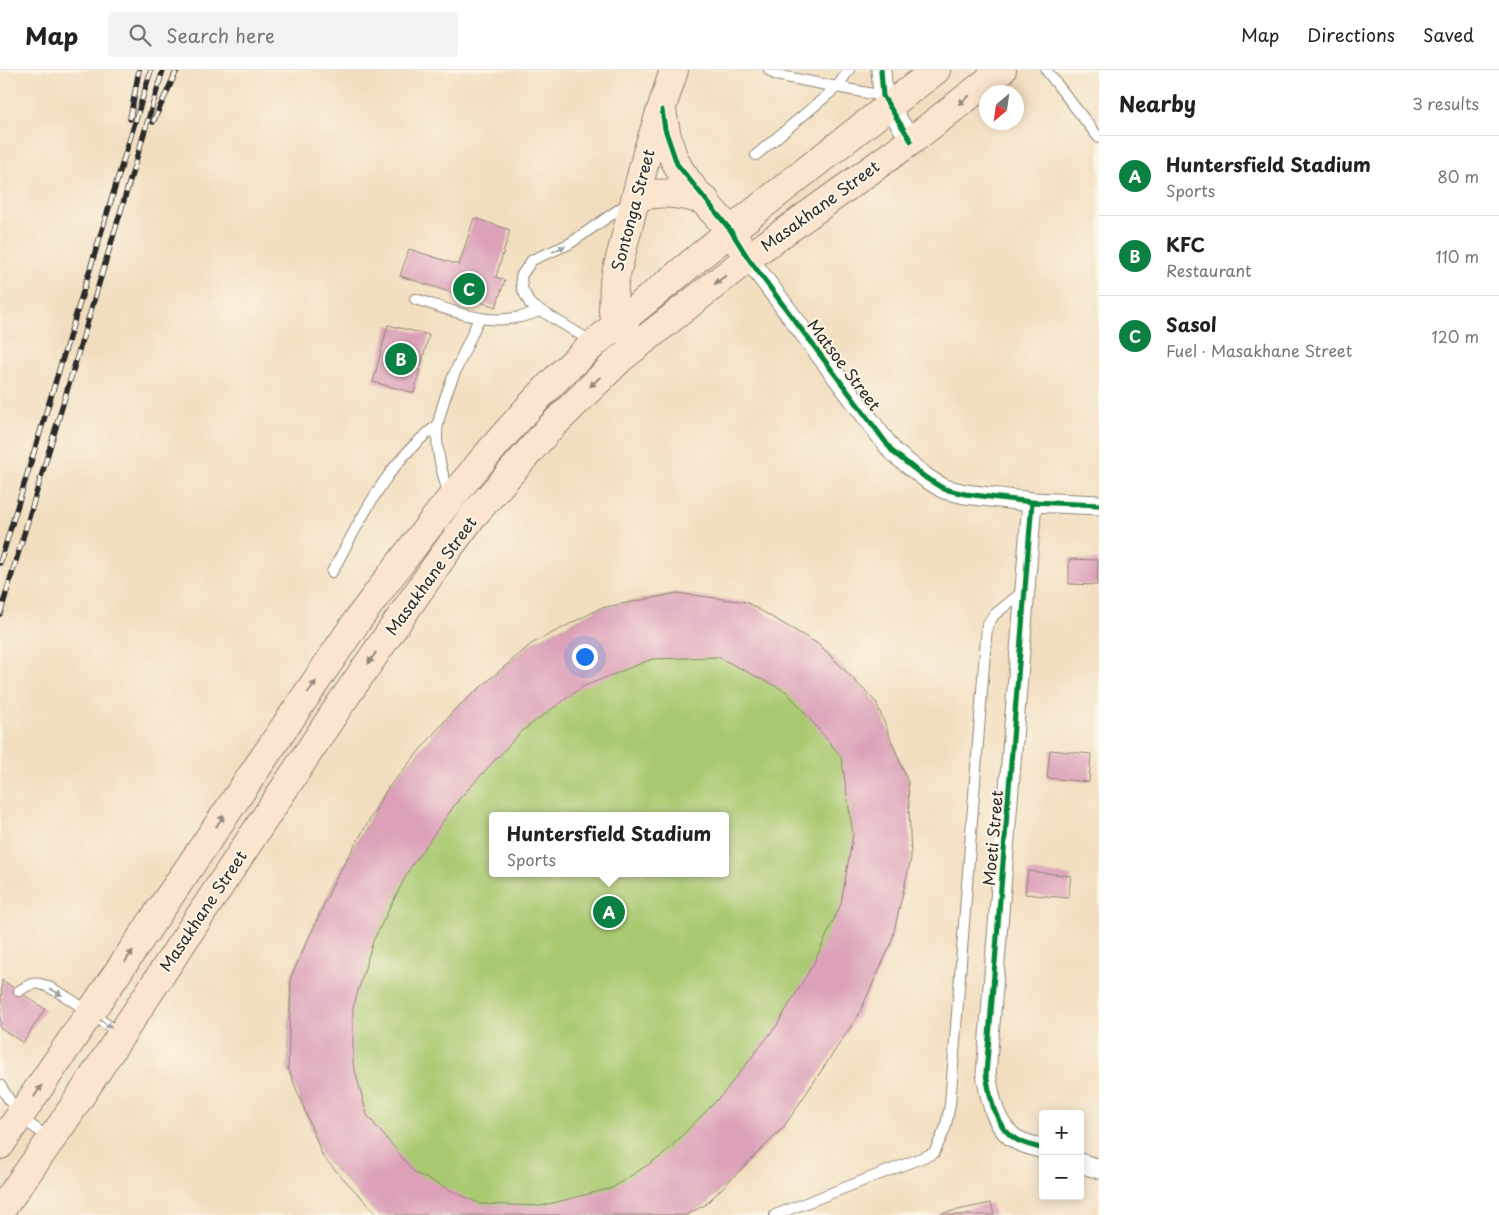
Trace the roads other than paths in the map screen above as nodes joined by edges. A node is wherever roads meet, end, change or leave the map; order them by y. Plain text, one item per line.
1 (674, 70) edge
2 (769, 70) edge
3 (849, 70) edge
4 (881, 70) edge
5 (936, 70) edge
6 (1002, 70) edge
7 (1046, 70) edge
8 (838, 87) junction
9 (885, 101) junction
10 (662, 110) junction
11 (1099, 138) edge
12 (911, 141) junction
13 (756, 156) dead end
14 (636, 198) junction
15 (706, 200) junction
16 (731, 231) junction
17 (748, 258) junction
18 (415, 299) dead end
19 (540, 311) junction
20 (479, 318) junction
21 (619, 323) junction
22 (595, 343) junction
23 (638, 345) junction
24 (438, 425) junction
25 (1032, 502) junction
26 (1099, 505) edge
27 (461, 508) junction
28 (332, 572) dead end
29 (1025, 590) junction
30 (19, 991) dead end
31 (91, 1014) junction
32 (121, 1034) junction
33 (0, 1086) edge
34 (20, 1117) junction
35 (50, 1139) junction
36 (0, 1145) edge
37 (1039, 1148) edge
38 (1084, 1164) edge
39 (1099, 1169) edge
40 (0, 1211) edge
41 (775, 1215) edge

1 - 10 main road, Sontonga Street
2 - 8 lane
3 - 8 lane
4 - 9 street
5 - 9 main road, Masakhane Street
6 -> 12 main road, Masakhane Street
7 - 11 lane
8 - 9 lane
8 - 13 lane
9 - 12 street
9 - 16 main road, Masakhane Street
10 - 14 main road, Sontonga Street
10 - 15 main road, Matsoe Street
12 - 17 main road, Masakhane Street
14 - 15 main road
19 -> 14 lane
14 - 21 main road, Sontonga Street
15 - 16 main road, Matsoe Street
16 - 17 main road, Matsoe Street
16 - 21 main road, Masakhane Street
17 -> 23 main road, Masakhane Street
17 - 25 street, Matsoe Street
18 - 20 lane
19 - 20 lane
19 - 22 lane
20 - 24 lane
21 - 22 main road, Masakhane Street
21 - 23 main road, Sontonga Street
22 - 27 main road, Masakhane Street
23 -> 27 main road, Masakhane Street
24 - 27 lane
24 - 28 lane
25 - 26 street, Matsoe Street
25 - 29 street, Moeti Street
31 -> 27 main road, Masakhane Street
27 -> 32 main road, Masakhane Street
29 - 37 street, Moeti Street
29 - 41 lane
30 -> 31 lane
31 -> 32 lane
34 -> 31 main road, Masakhane Street
32 - 35 main road, Masakhane Street
33 - 34 lane
34 - 35 lane
34 - 36 main road, Masakhane Street
35 - 40 main road, Masakhane Street
38 - 39 street

